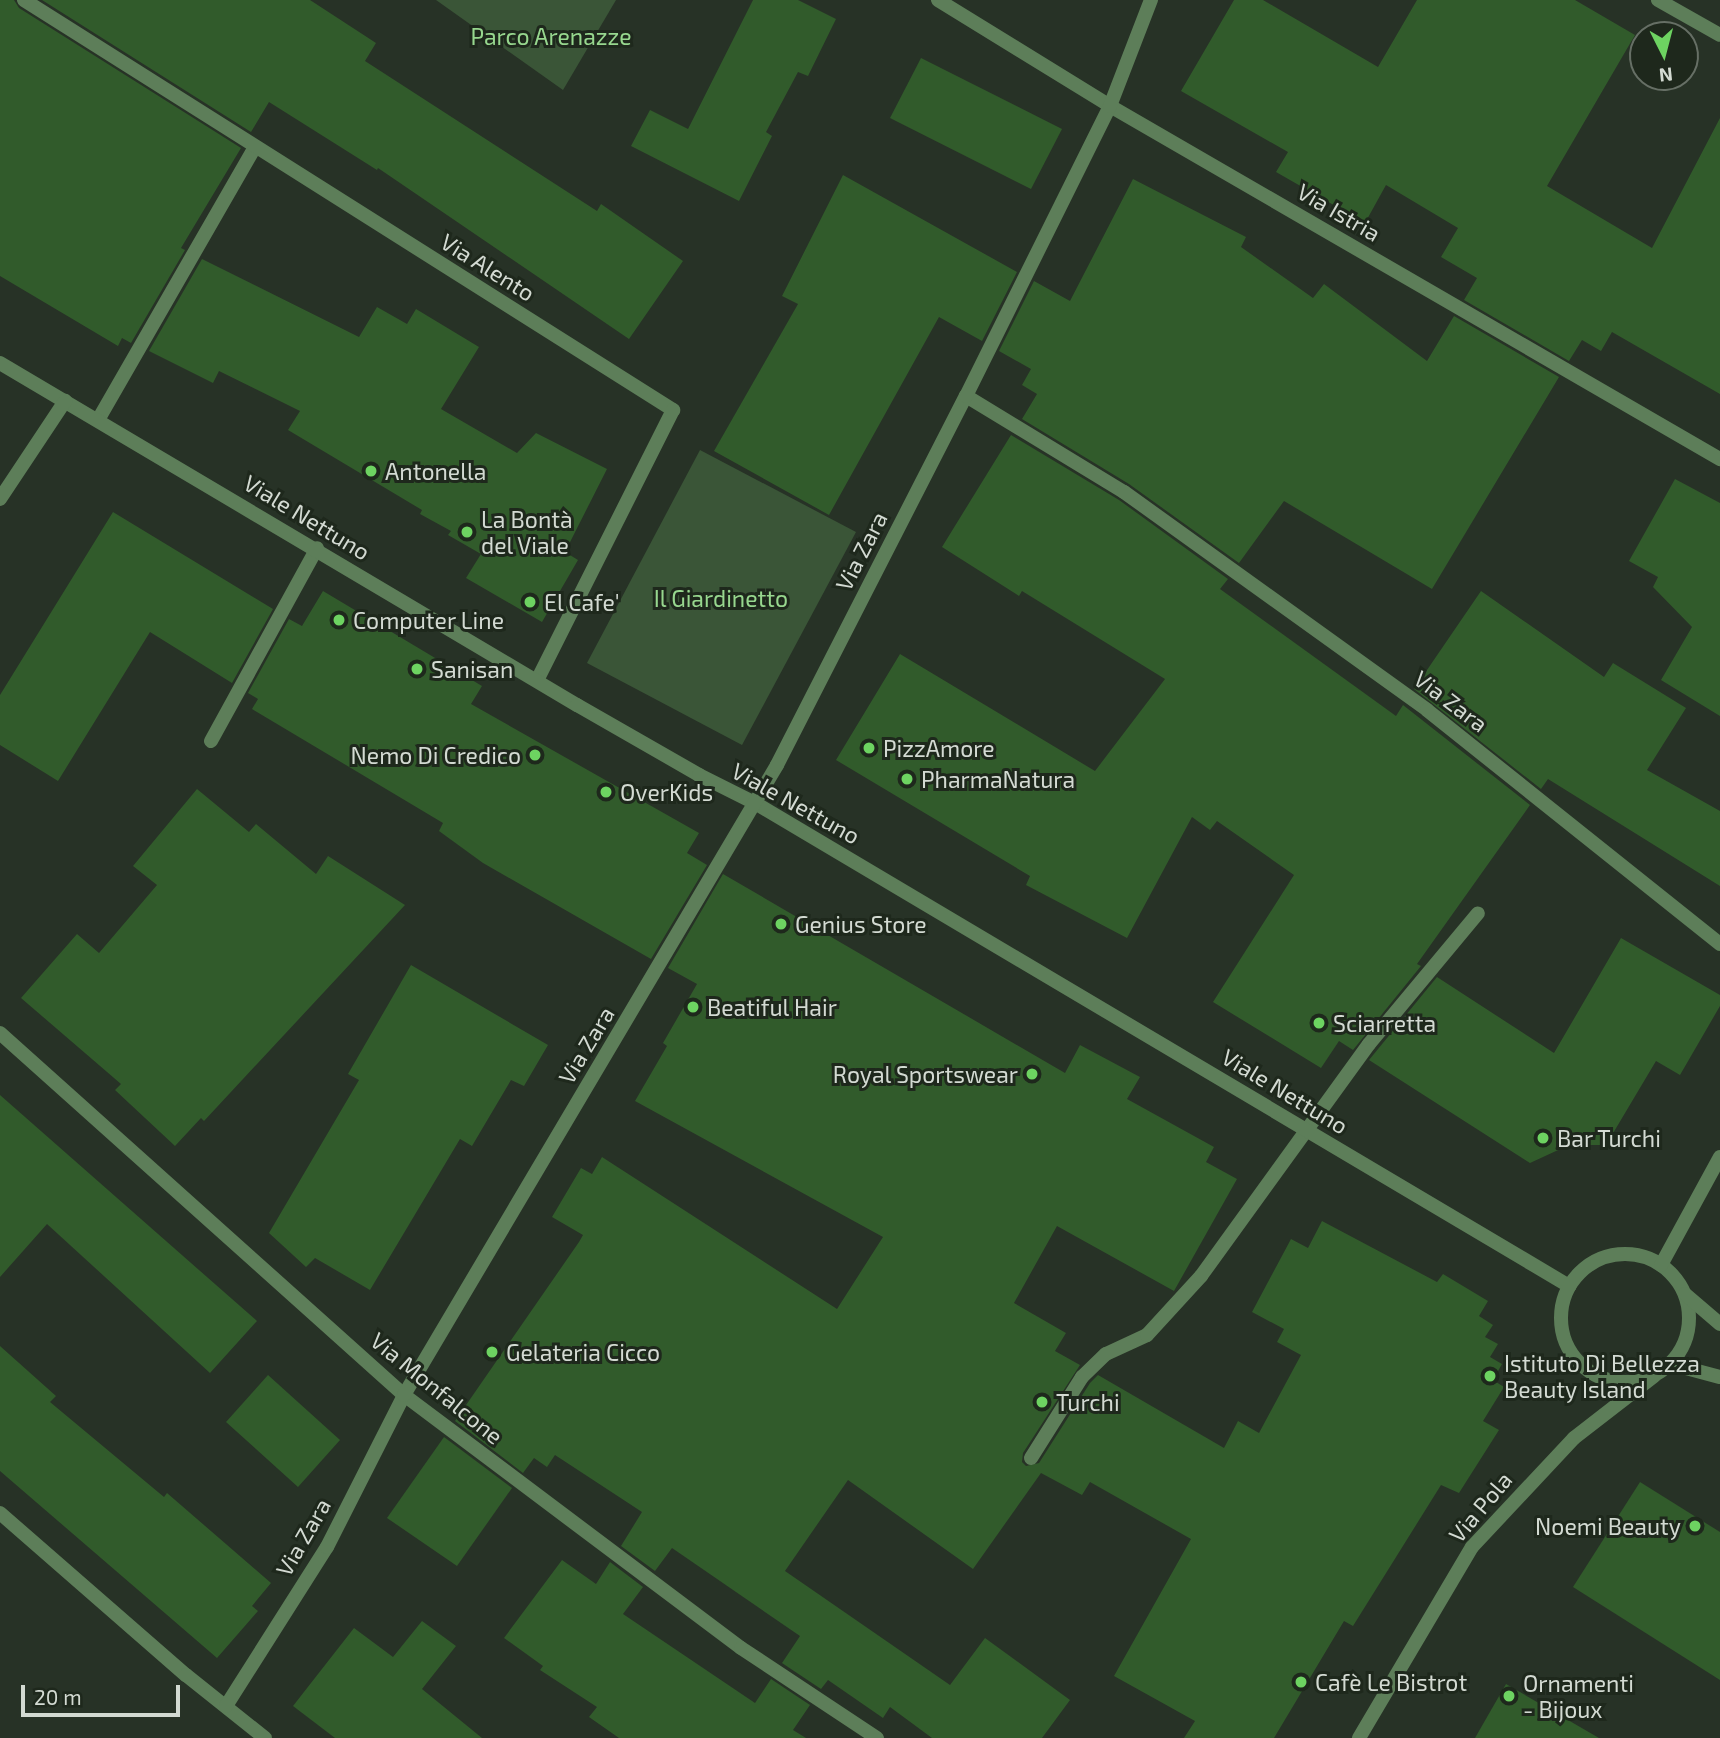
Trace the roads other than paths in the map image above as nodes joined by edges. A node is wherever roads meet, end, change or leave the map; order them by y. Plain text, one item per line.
1 (24, 0) edge
2 (938, 0) edge
3 (1151, 0) edge
4 (1658, 0) edge
5 (1720, 35) edge
6 (1111, 106) junction
7 (256, 147) junction
8 (0, 363) edge
9 (966, 396) junction
10 (65, 401) junction
11 (98, 419) junction
12 (1720, 459) edge
13 (0, 499) edge
14 (317, 548) junction
15 (537, 680) junction
16 (211, 741) dead end
17 (755, 803) junction
18 (1478, 913) dead end
19 (1720, 944) edge
20 (0, 1033) edge
21 (1307, 1131) junction
22 (1720, 1157) edge
23 (1661, 1265) junction
24 (1569, 1286) junction
25 (1685, 1294) junction
26 (1720, 1324) edge
27 (1671, 1364) junction
28 (1654, 1376) junction
29 (1720, 1377) edge
30 (404, 1395) junction
31 (1031, 1458) dead end
32 (0, 1513) edge
33 (226, 1706) junction
34 (265, 1738) edge
35 (877, 1738) edge
36 (1359, 1738) edge

1 - 7 street, Via Alento
2 - 6 street, Via Istria
3 - 6 street, Via Zara
4 - 5 street
6 - 9 street, Via Zara
6 - 12 street, Via Istria
7 - 11 street
7 - 15 street, Via Alento
8 - 10 street, Viale Nettuno
9 - 17 street, Via Zara
9 - 19 street, Via Zara
10 - 11 street, Viale Nettuno
10 - 13 street
11 - 14 street, Viale Nettuno
14 - 15 street, Viale Nettuno
14 - 16 street
15 - 17 street, Viale Nettuno
17 - 21 street, Viale Nettuno
17 - 30 street, Via Zara
18 - 21 street
20 - 30 street, Via Monfalcone
21 - 24 street, Viale Nettuno
21 - 31 street
22 - 23 street
23 - 24 street
23 - 25 street
24 - 28 street
25 - 26 street
25 - 27 street
27 - 28 street
27 - 29 street
28 - 36 street, Via Pola
30 - 33 street, Via Zara
30 - 35 street, Via Monfalcone
32 - 33 street
33 - 34 street

